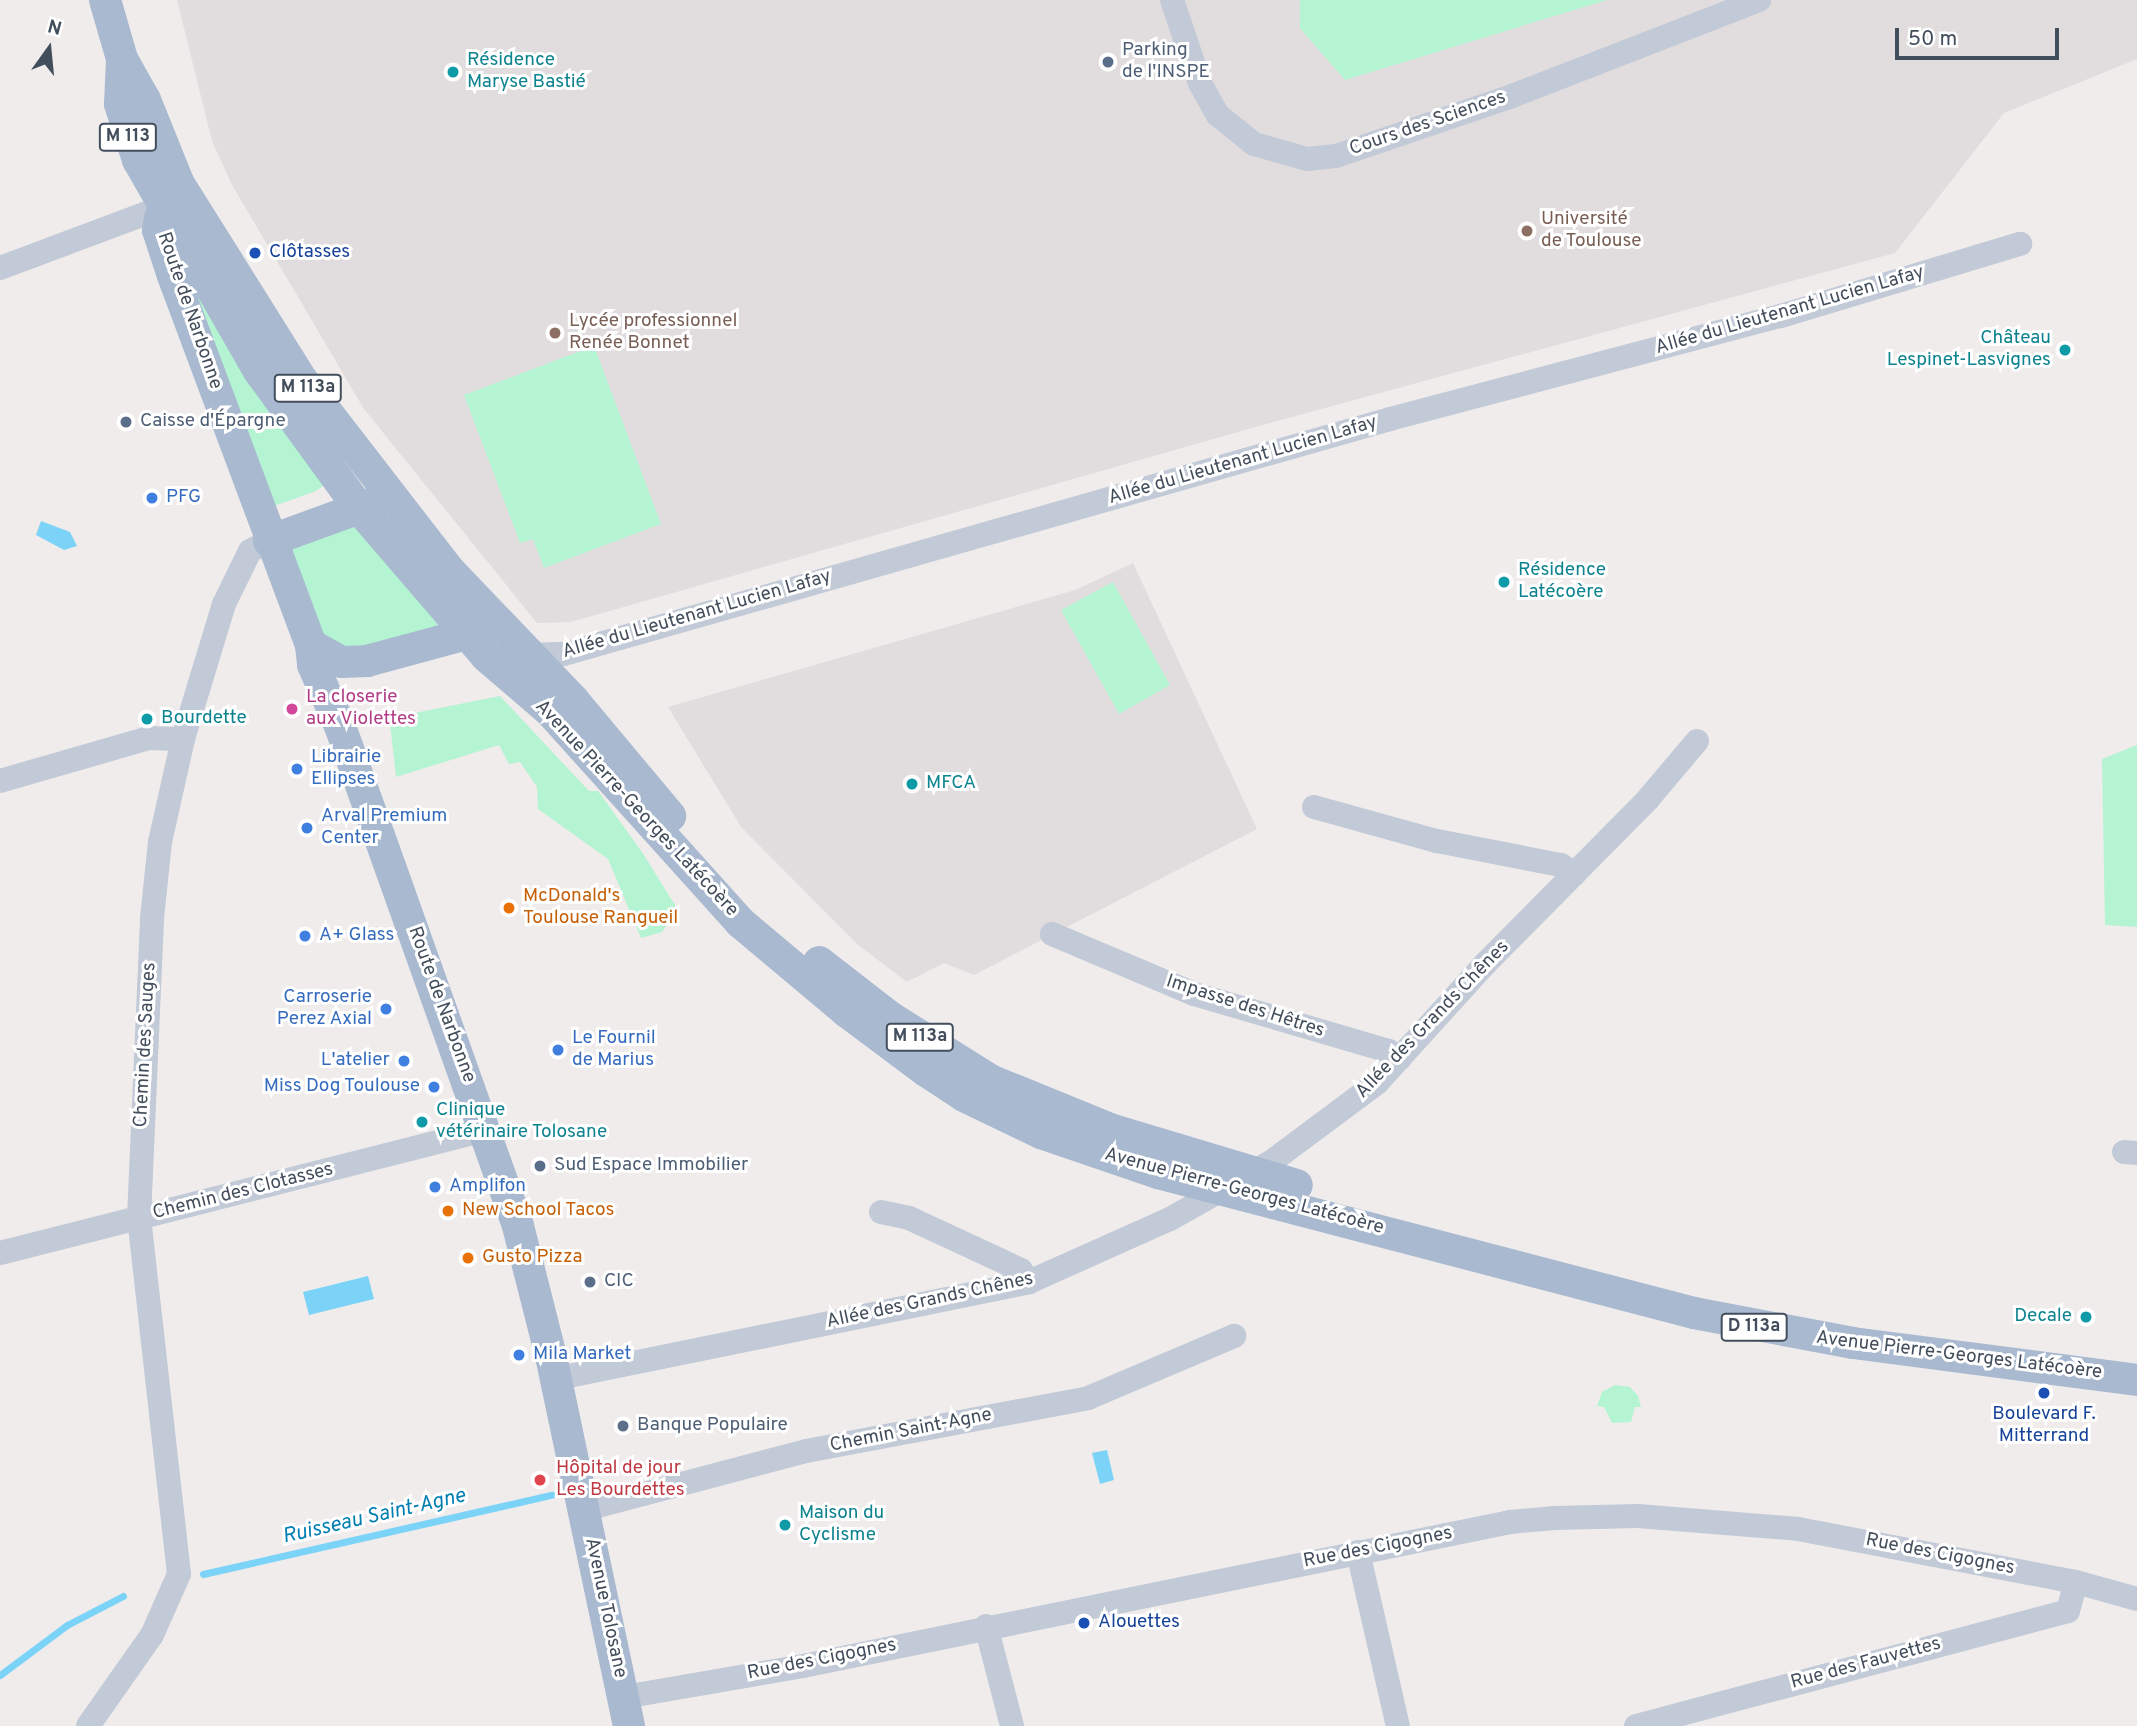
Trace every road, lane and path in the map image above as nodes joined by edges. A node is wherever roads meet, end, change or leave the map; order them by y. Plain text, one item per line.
1 (106, 0) edge
2 (1172, 0) edge
3 (1759, 0) edge
4 (122, 60) junction
5 (163, 207) junction
6 (200, 217) junction
7 (2020, 244) dead end
8 (0, 268) edge
9 (392, 502) junction
10 (358, 507) junction
11 (269, 541) junction
12 (481, 604) junction
13 (467, 634) junction
14 (311, 645) junction
15 (530, 655) junction
16 (367, 661) junction
17 (340, 726) junction
18 (183, 739) junction
19 (1697, 741) dead end
20 (0, 781) edge
21 (1314, 807) dead end
22 (1574, 874) junction
23 (1052, 934) dead end
24 (1399, 1059) junction
25 (485, 1130) junction
26 (1251, 1172) junction
27 (1220, 1187) junction
28 (881, 1212) dead end
29 (139, 1218) junction
30 (1389, 1220) junction
31 (0, 1253) edge
32 (1029, 1282) junction
33 (1234, 1336) dead end
34 (2137, 1359) edge
35 (554, 1379) junction
36 (2137, 1380) edge
37 (581, 1500) junction
38 (1358, 1552) junction
39 (2076, 1582) junction
40 (2137, 1599) edge
41 (986, 1626) junction
42 (626, 1712) edge
43 (88, 1726) edge
44 (1012, 1726) edge
45 (1398, 1726) edge
46 (1636, 1726) edge

1 - 4 main road, Route de Narbonne / M 113
2 - 3 street, Cours des Sciences
4 - 5 main road, Route de Narbonne / M 113
4 - 6 main road, Avenue Pierre-Georges Latécoère / M 113a
5 - 6 street
5 - 8 street
5 - 10 main road, Avenue Pierre-Georges Latécoère / M 113a
5 - 11 main road, Route de Narbonne / M 113
6 - 9 main road, Avenue Pierre-Georges Latécoère / M 113a
7 - 15 street, Allée du Lieutenant Lucien Lafay
9 - 10 main road
9 - 12 main road, Avenue Pierre-Georges Latécoère / M 113a
10 - 11 main road
10 - 13 main road, Avenue Pierre-Georges Latécoère / M 113a
11 - 14 main road, Route de Narbonne / M 113
11 - 18 street, Chemin des Sauges
12 - 13 main road
12 - 15 main road, Avenue Pierre-Georges Latécoère / M 113a
13 - 15 street, Allée du Lieutenant Lucien Lafay
13 - 16 main road
13 - 27 main road, Avenue Pierre-Georges Latécoère / M 113a
14 - 16 main road
14 - 17 main road, Route de Narbonne / M 113
15 - 26 main road, Avenue Pierre-Georges Latécoère / M 113a
16 - 17 main road, Route de Narbonne / M 113
17 - 25 main road, Route de Narbonne / M 113
18 - 20 street
18 - 29 street, Chemin des Sauges
19 - 22 street, Allée des Grands Chênes
21 - 22 street
22 - 24 street, Allée des Grands Chênes
23 - 24 street, Impasse des Hêtres
24 - 26 street, Allée des Grands Chênes
25 - 29 street, Chemin des Clotasses
25 - 35 main road, Route de Narbonne / M 113
26 - 27 street, Allée des Grands Chênes
26 - 30 main road, Avenue Pierre-Georges Latécoère / M 113a
27 - 30 main road, Avenue Pierre-Georges Latécoère / M 113a
27 - 32 street, Allée des Grands Chênes
28 - 32 street
29 - 31 street, Chemin des Clotasses
29 - 43 street, Chemin des Sauges
30 - 34 main road, Avenue Pierre-Georges Latécoère / D 113a
30 - 36 main road, Avenue Pierre-Georges Latécoère / D 113a
32 - 35 street, Allée des Grands Chênes
33 - 37 street, Chemin Saint-Agne
35 - 37 main road, Route de Narbonne / M 113
37 - 42 main road, Avenue Tolosane
38 - 39 street, Rue des Cigognes
38 - 41 street, Rue des Cigognes
38 - 45 street
39 - 40 street, Rue des Cigognes
39 - 46 street, Rue des Fauvettes
41 - 42 street, Rue des Cigognes
41 - 44 street

